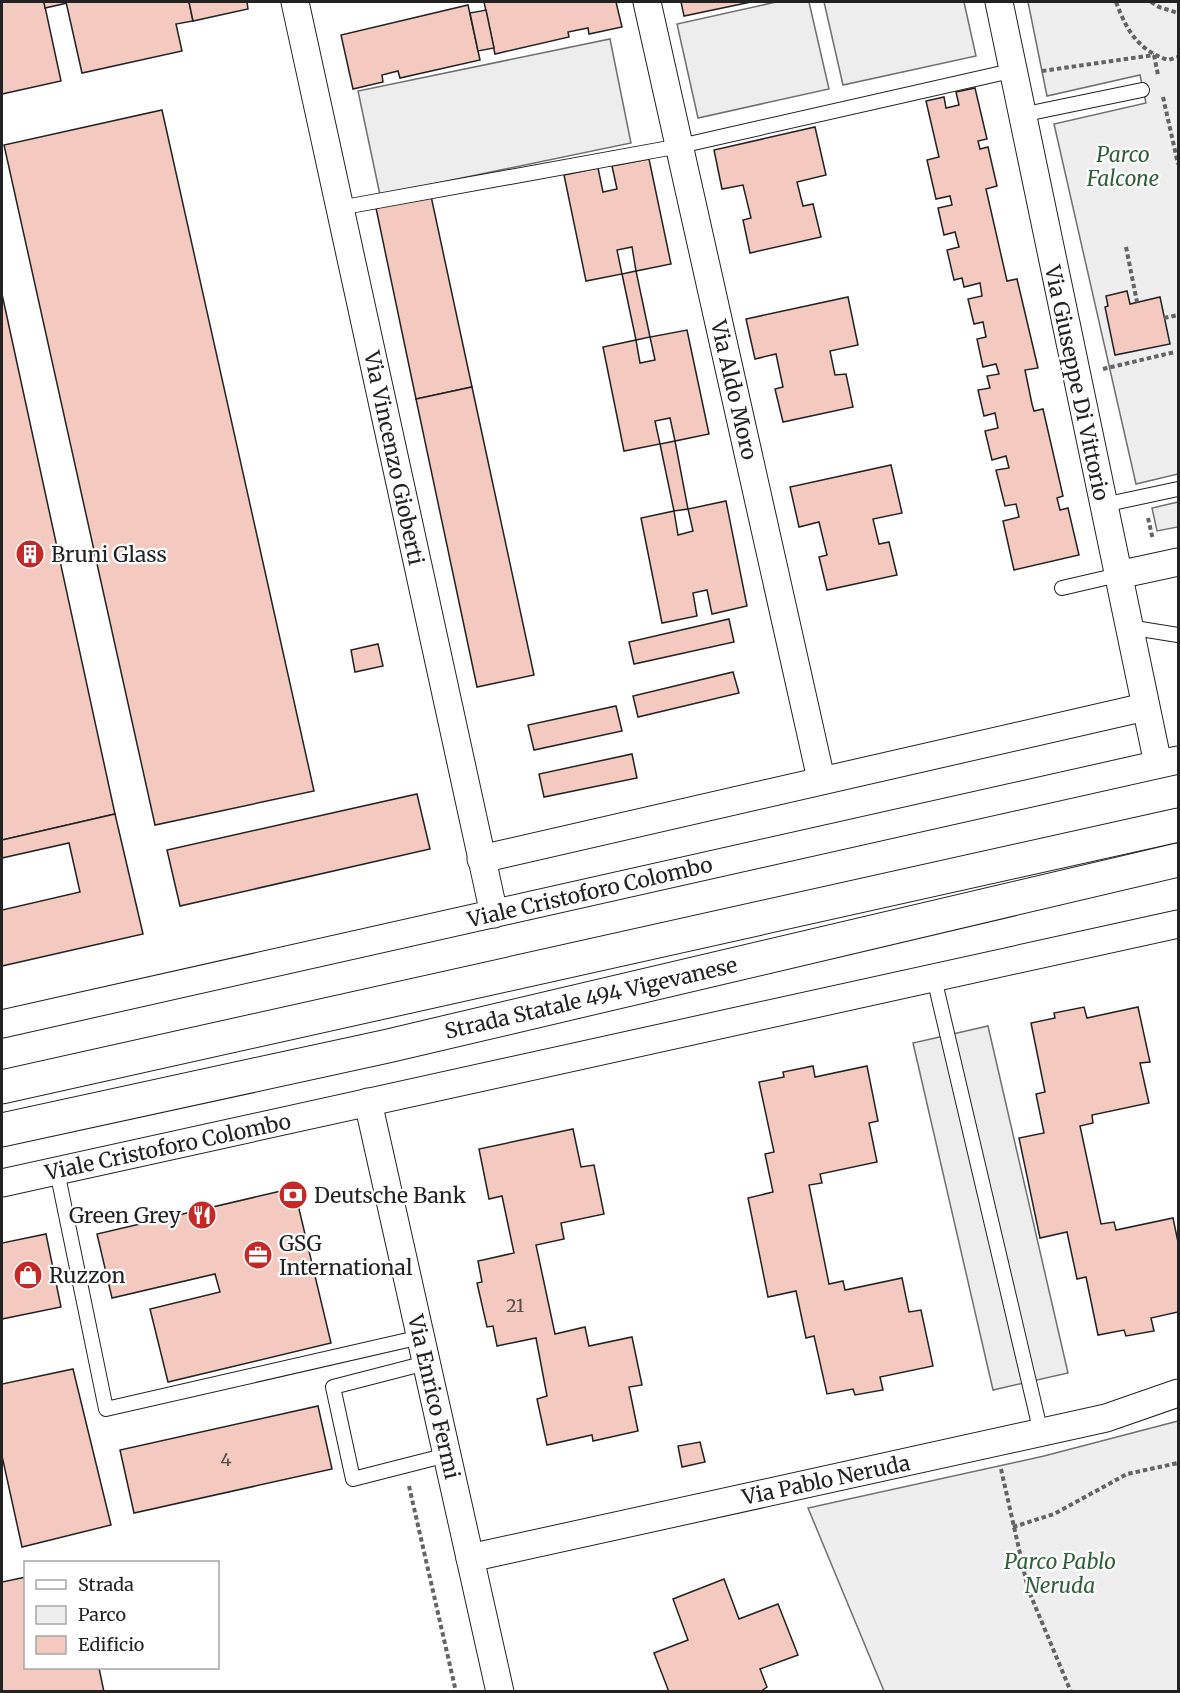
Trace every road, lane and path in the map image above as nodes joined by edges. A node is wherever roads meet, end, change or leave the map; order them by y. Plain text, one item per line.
1 (296, 2) edge
2 (647, 2) edge
3 (999, 2) edge
4 (1116, 2) edge
5 (1152, 2) edge
6 (1179, 14) edge
7 (1154, 55) junction
8 (1179, 57) edge
9 (1023, 71) junction
10 (1159, 77) dead end
11 (1161, 88) dead end
12 (1142, 90) dead end
13 (1021, 115) junction
14 (680, 146) junction
15 (1179, 164) edge
16 (339, 208) junction
17 (1126, 247) dead end
18 (1137, 302) dead end
19 (1179, 315) edge
20 (1164, 318) dead end
21 (1175, 352) dead end
22 (1097, 370) dead end
23 (1179, 489) edge
24 (1103, 505) junction
25 (1179, 562) edge
26 (1118, 575) junction
27 (1062, 588) dead end
28 (1128, 627) junction
29 (1179, 635) edge
30 (1145, 707) junction
31 (1168, 762) edge
32 (821, 779) junction
33 (1179, 825) edge
34 (481, 859) junction
35 (1179, 860) edge
36 (494, 914) junction
37 (1179, 924) edge
38 (934, 978) junction
39 (2, 1024) edge
40 (2, 1088) edge
41 (368, 1102) junction
42 (2, 1130) edge
43 (57, 1171) junction
44 (2, 1183) edge
45 (424, 1350) junction
46 (1179, 1392) edge
47 (1041, 1433) junction
48 (447, 1455) junction
49 (1179, 1463) edge
50 (1000, 1466) dead end
51 (405, 1467) junction
52 (1013, 1527) junction
53 (470, 1558) junction
54 (456, 1692) edge
55 (500, 1692) edge
56 (1071, 1692) edge

1 - 16 street, Via Vincenzo Gioberti
2 - 14 street, Via Aldo Moro
3 - 9 street, Via Giuseppe Di Vittorio
4 - 7 path
5 - 6 path
7 - 8 path
7 - 9 path
7 - 10 path
9 - 13 street, Via Giuseppe Di Vittorio
9 - 14 lane
11 - 15 path
12 - 13 lane
13 - 24 street, Via Giuseppe Di Vittorio
14 - 16 lane
14 - 32 street, Via Aldo Moro
16 - 34 street, Via Vincenzo Gioberti
17 - 18 path
19 - 20 path
21 - 22 path
23 - 24 lane
24 - 26 street, Via Giuseppe Di Vittorio
25 - 26 street
26 - 27 lane
26 - 28 street, Via Giuseppe Di Vittorio
28 - 29 lane
28 - 30 street, Via Giuseppe Di Vittorio
30 - 31 street, Via Giuseppe Di Vittorio
30 - 32 street
31 - 36 street, Viale Cristoforo Colombo
32 - 34 street
33 - 40 main road, Strada Statale 494 Vigevanese
34 - 36 street, Via Vincenzo Gioberti
35 - 42 main road, Strada Statale 494 Vigevanese
36 - 39 street, Viale Cristoforo Colombo
37 - 38 street, Viale Cristoforo Colombo
38 - 41 street, Viale Cristoforo Colombo
38 - 47 lane
41 - 43 street, Viale Cristoforo Colombo
41 - 45 street, Via Enrico Fermi
43 - 44 street, Viale Cristoforo Colombo
43 - 45 lane
45 - 48 street, Via Enrico Fermi
45 - 51 lane
46 - 47 street, Via Pablo Neruda
47 - 53 street, Via Pablo Neruda
48 - 51 lane
48 - 53 street, Via Enrico Fermi
49 - 52 path
50 - 52 path
51 - 54 path
52 - 56 path
53 - 55 street, Via Enrico Fermi

